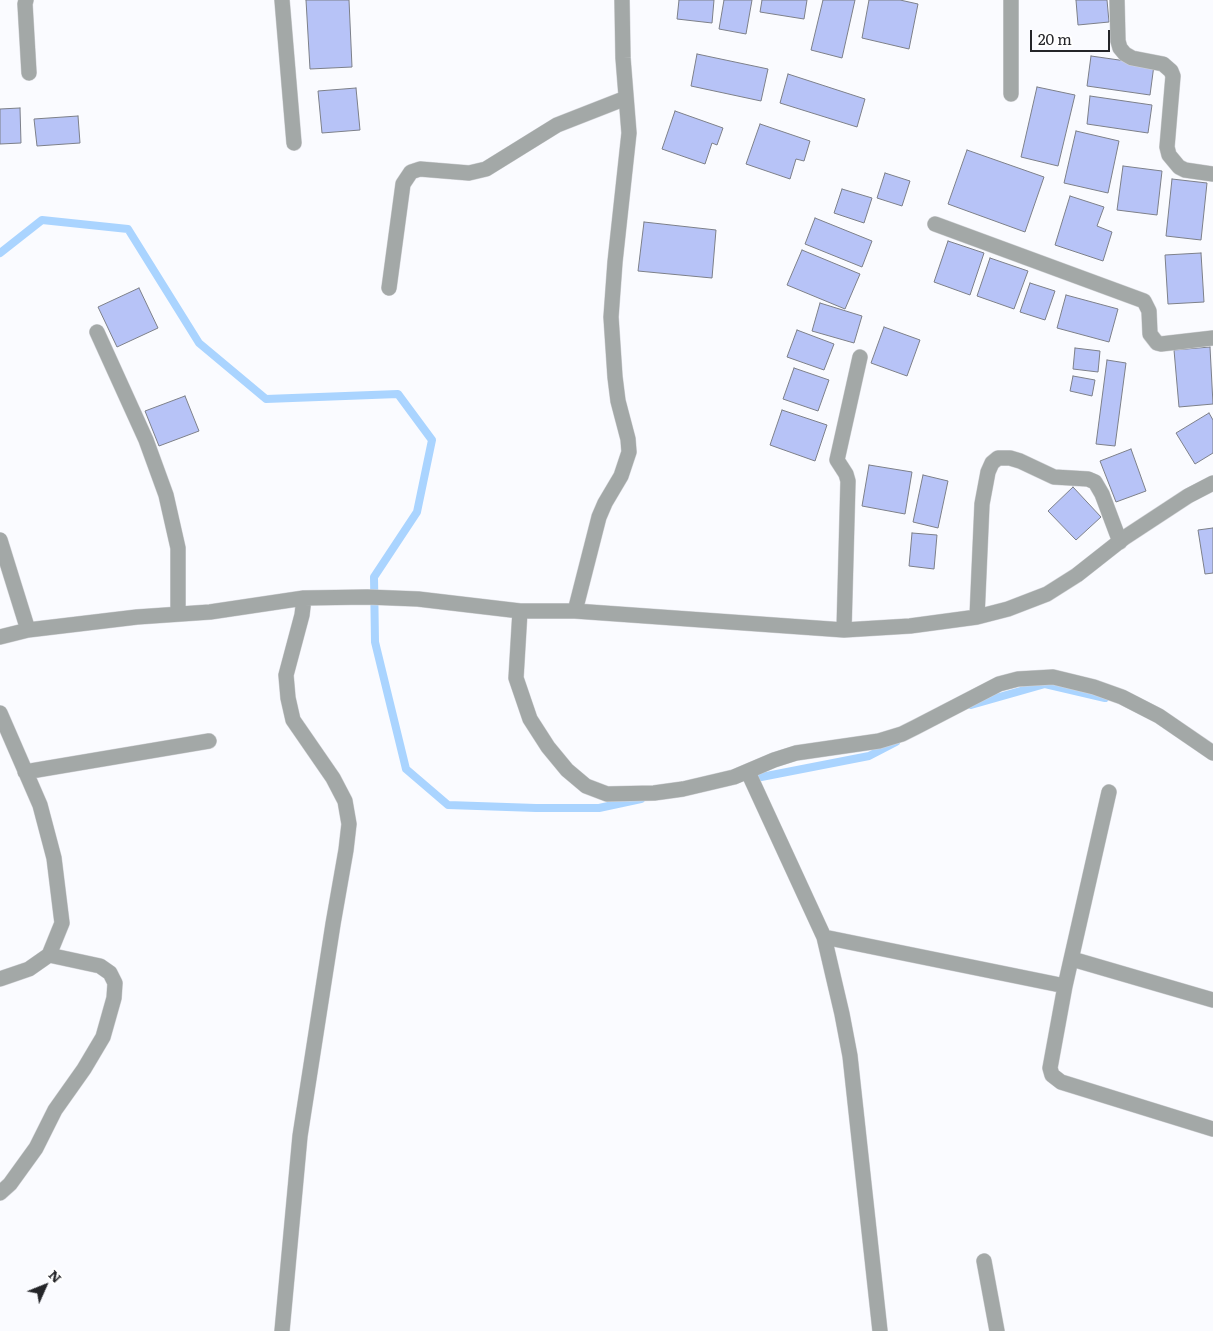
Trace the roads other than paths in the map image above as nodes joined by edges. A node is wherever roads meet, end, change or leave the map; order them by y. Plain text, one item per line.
1 (26, 0) edge
2 (282, 0) edge
3 (622, 0) edge
4 (1010, 0) edge
5 (1117, 0) edge
6 (29, 73) dead end
7 (1011, 94) dead end
8 (626, 98) junction
9 (294, 143) dead end
10 (1213, 174) edge
11 (935, 224) dead end
12 (388, 288) dead end
13 (97, 332) dead end
14 (1213, 338) edge
15 (860, 357) dead end
16 (1213, 483) edge
17 (0, 540) edge
18 (1120, 542) junction
19 (304, 598) junction
20 (520, 611) junction
21 (574, 611) junction
22 (178, 613) junction
23 (977, 617) junction
24 (28, 630) junction
25 (844, 630) junction
26 (0, 638) edge
27 (0, 713) edge
28 (209, 741) dead end
29 (1213, 753) edge
30 (25, 772) junction
31 (749, 774) junction
32 (1109, 792) dead end
33 (824, 938) junction
34 (49, 955) junction
35 (1072, 959) junction
36 (0, 980) edge
37 (1065, 986) junction
38 (1213, 1000) edge
39 (1213, 1129) edge
40 (0, 1192) edge
41 (984, 1261) dead end
42 (282, 1331) edge
43 (880, 1331) edge
44 (997, 1331) edge

1 - 6 street
2 - 9 street
3 - 8 street
4 - 7 street
5 - 10 street
8 - 12 street
8 - 21 street
11 - 14 street
13 - 22 street
15 - 25 street
16 - 18 street
17 - 24 street
18 - 23 street
18 - 23 street
19 - 20 street
19 - 22 street
19 - 42 street
20 - 21 street
20 - 31 street
21 - 25 street
22 - 24 street
23 - 25 street
24 - 26 street
27 - 30 street
28 - 30 street
29 - 31 street
30 - 34 street
31 - 33 street
32 - 35 street
33 - 37 street
33 - 43 street
34 - 36 street
34 - 40 street
35 - 37 street
35 - 38 street
37 - 39 street
41 - 44 street

